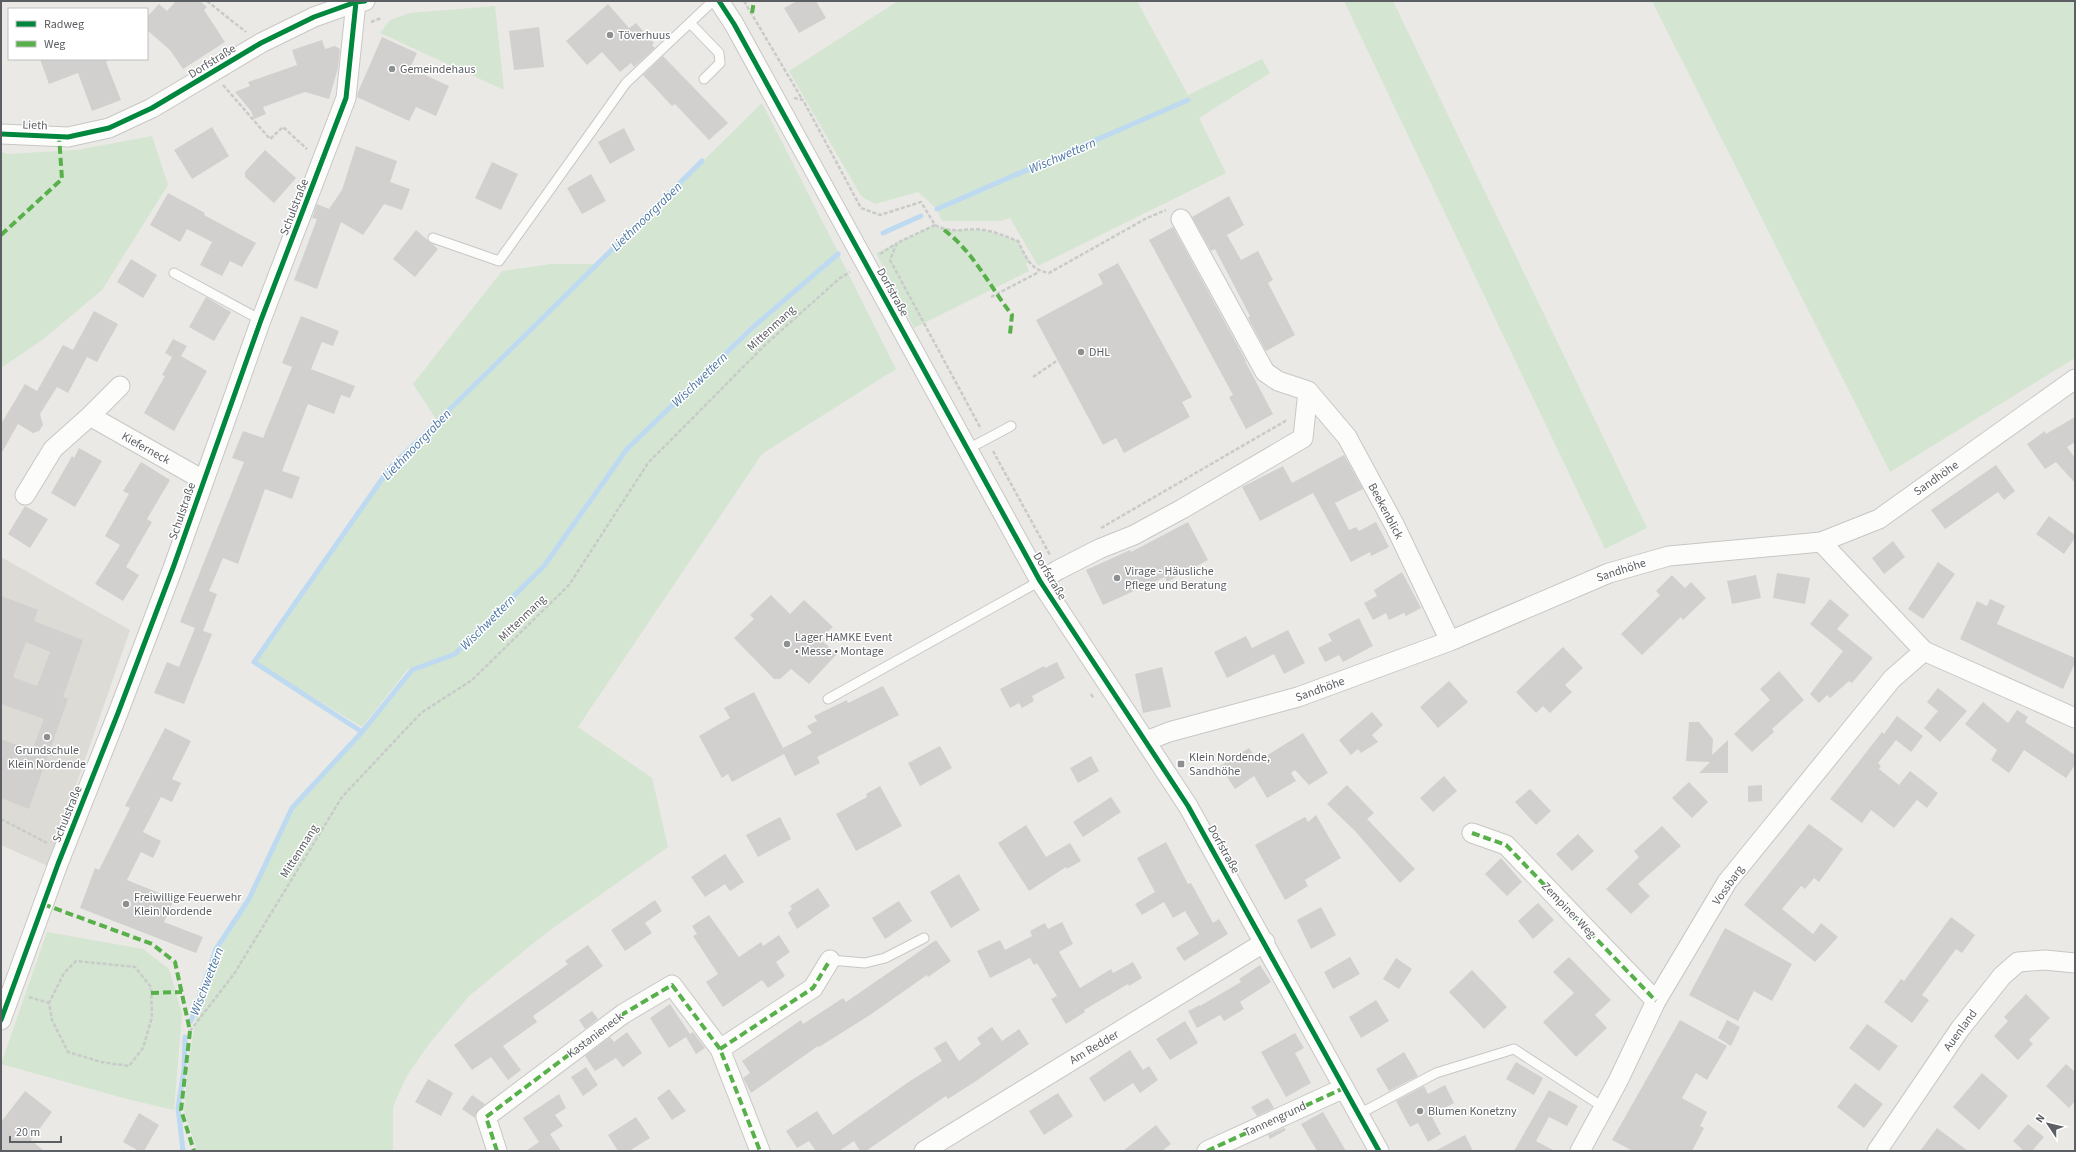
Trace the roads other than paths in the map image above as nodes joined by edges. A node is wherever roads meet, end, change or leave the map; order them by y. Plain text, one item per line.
1 (713, 1) edge
2 (719, 1) edge
3 (360, 2) edge
4 (690, 22) junction
5 (704, 79) dead end
6 (1, 134) edge
7 (68, 137) joint
8 (1181, 219) road end
9 (434, 238) dead end
10 (174, 273) dead end
11 (261, 320) junction
12 (2075, 379) edge
13 (120, 386) dead end
14 (1308, 391) junction
15 (90, 416) junction
16 (1011, 426) dead end
17 (968, 449) junction
18 (203, 480) junction
19 (25, 495) dead end
20 (1821, 542) junction
21 (1040, 581) junction
22 (1450, 641) junction
23 (1924, 651) junction
24 (828, 699) dead end
25 (2075, 718) edge
26 (1146, 741) junction
27 (1472, 833) dead end
28 (924, 938) dead end
29 (1265, 942) junction
30 (830, 960) joint
31 (2075, 963) edge
32 (1656, 1001) junction
33 (1, 1020) edge
34 (720, 1049) junction
35 (1344, 1088) junction
36 (1603, 1108) junction
37 (1359, 1114) junction
38 (497, 1151) edge
39 (760, 1151) edge
40 (924, 1151) edge
41 (1207, 1151) edge
42 (1379, 1151) edge
43 (1580, 1151) edge
44 (1877, 1151) edge

1 - 4 lane
2 - 17 street, Dorfstraße
3 - 7 street, Dorfstraße
3 - 11 street, Schulstraße
4 - 5 lane
4 - 9 lane
6 - 7 street, Lieth
8 - 14 street
10 - 11 lane
11 - 18 street, Schulstraße
12 - 20 street, Sandhöhe
13 - 15 street
14 - 21 street, Dorfstraße
14 - 22 street, Beekenblick
15 - 18 street, Kieferneck
15 - 19 street
16 - 17 lane
17 - 21 street, Dorfstraße
18 - 33 street, Schulstraße
20 - 22 street, Sandhöhe
20 - 23 street
21 - 24 lane
21 - 26 street, Dorfstraße
22 - 26 street, Sandhöhe
23 - 25 street
23 - 32 street, Vossbarg
26 - 29 street, Dorfstraße
27 - 32 street, Zempiner Weg
28 - 30 lane
29 - 35 street, Dorfstraße
29 - 40 street, Am Redder
30 - 34 street
31 - 44 street, Auenland
32 - 36 street, Vossbarg
34 - 38 street, Kastanieneck
34 - 39 street, Kastanieneck
35 - 37 street, Dorfstraße
35 - 41 street, Tannengrund
36 - 37 lane
36 - 43 street, Vossbarg
37 - 42 street, Dorfstraße

